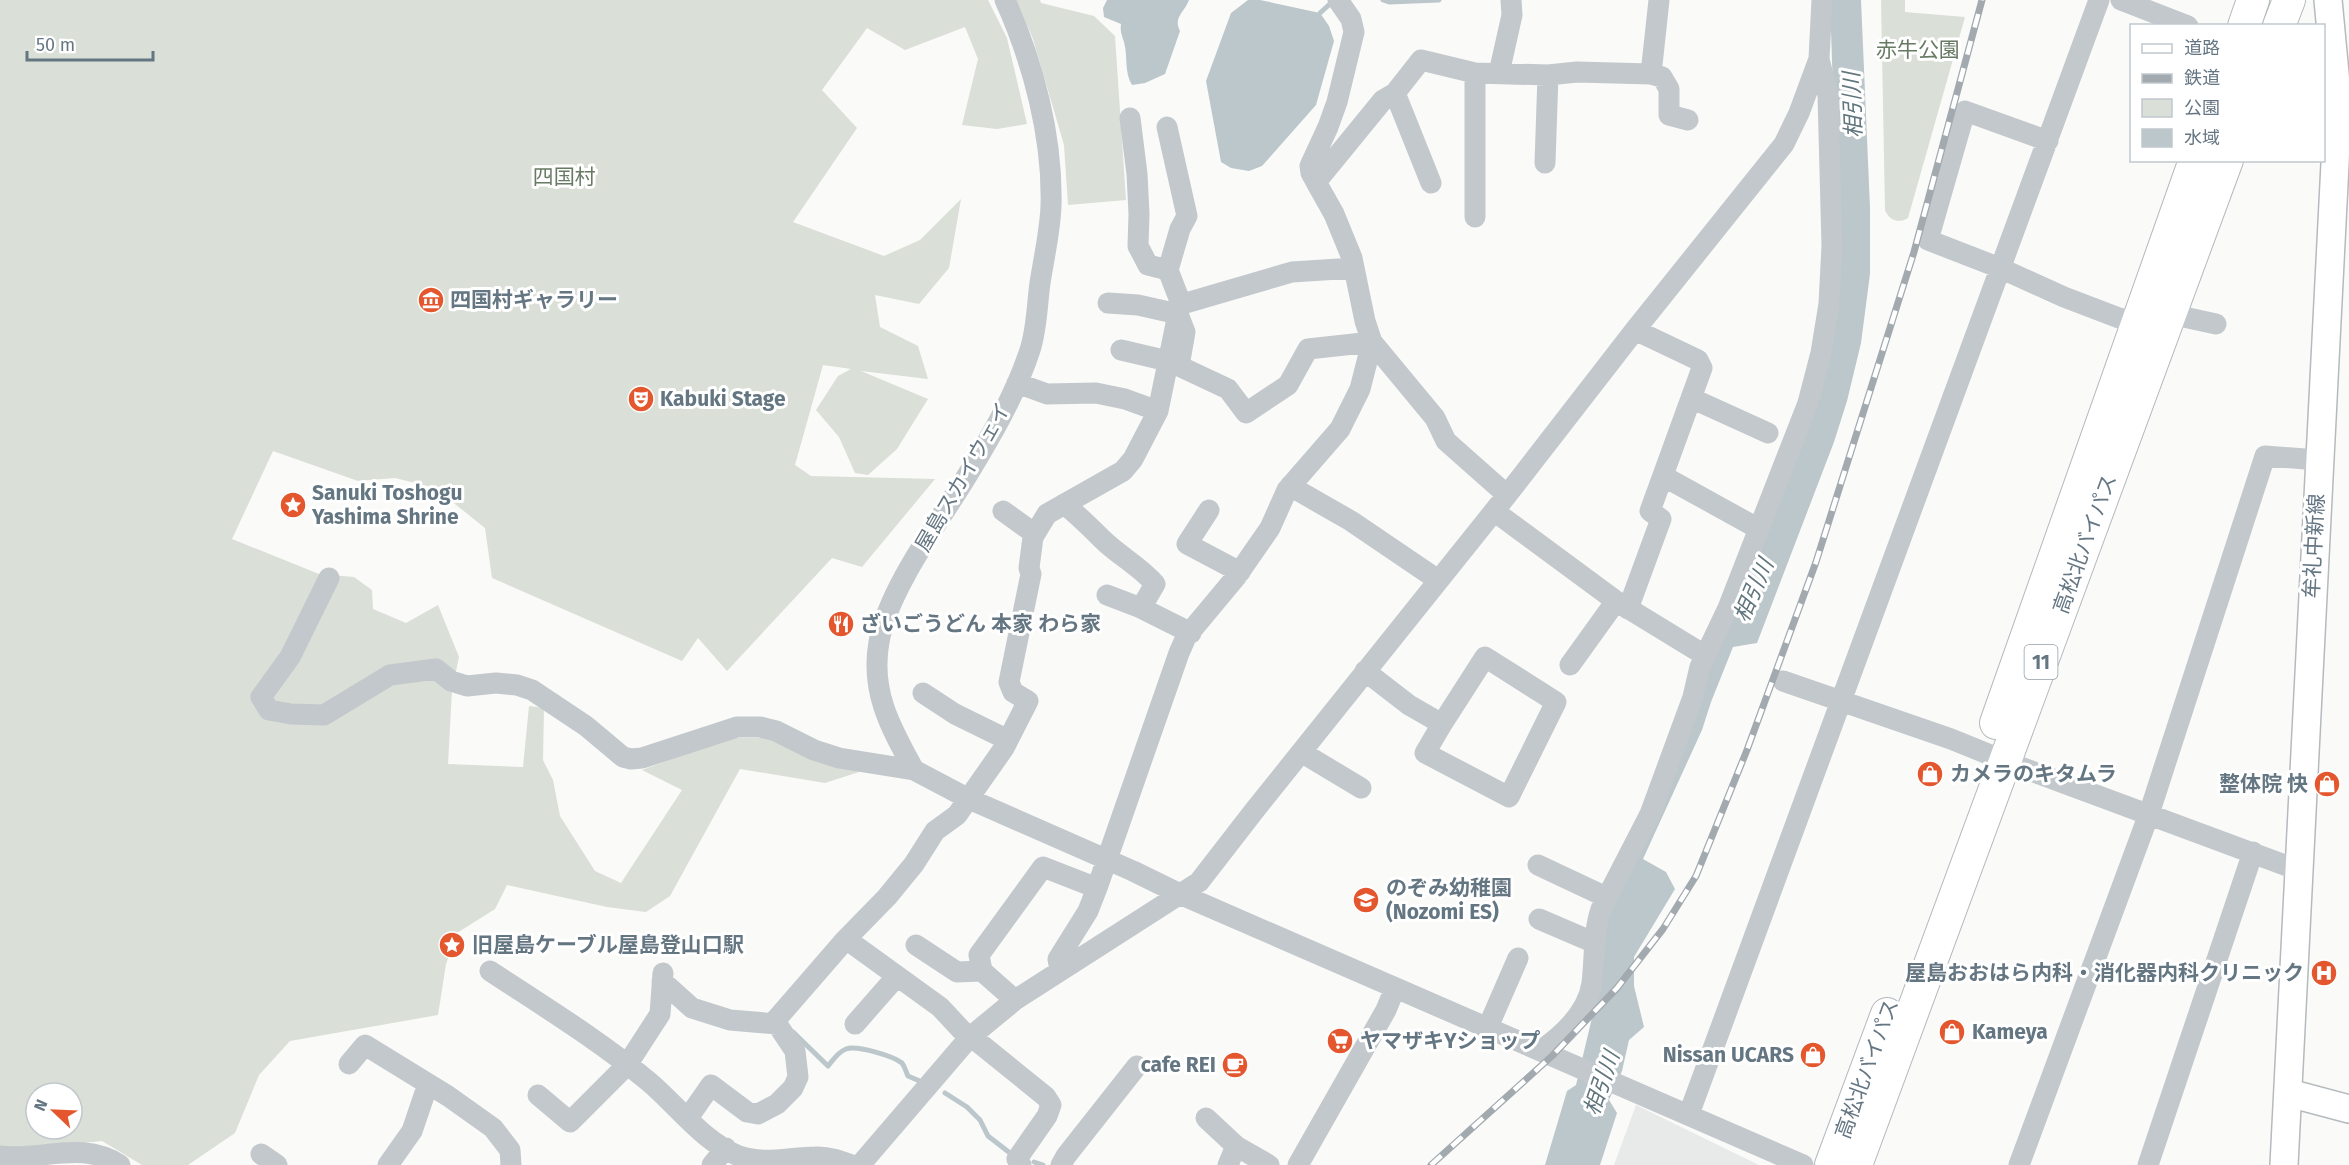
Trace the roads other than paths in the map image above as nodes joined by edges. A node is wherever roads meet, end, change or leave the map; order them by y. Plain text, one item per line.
1 (1005, 0) edge
2 (1338, 0) edge
3 (1511, 0) edge
4 (1659, 0) edge
5 (2099, 0) edge
6 (2121, 0) edge
7 (2253, 0) edge
8 (2289, 0) edge
9 (2328, 0) edge
10 (1819, 1) edge
11 (2183, 24) edge
12 (2245, 24) edge
13 (2279, 24) edge
14 (2328, 46) edge
15 (1819, 59) junction
16 (1499, 73) junction
17 (1475, 74) junction
18 (1651, 74) junction
19 (1548, 75) junction
20 (1395, 93) junction
21 (2344, 105) edge
22 (1130, 118) dead end
23 (1688, 120) dead end
24 (1167, 127) dead end
25 (2048, 141) junction
26 (2194, 162) edge
27 (2227, 162) edge
28 (1545, 164) dead end
29 (1316, 182) junction
30 (1431, 183) dead end
31 (1475, 217) dead end
32 (1354, 268) junction
33 (2000, 268) junction
34 (1168, 270) junction
35 (1108, 303) dead end
36 (1178, 310) junction
37 (2170, 314) junction
38 (2137, 321) junction
39 (2216, 324) dead end
40 (1635, 330) junction
41 (1372, 342) junction
42 (1121, 350) dead end
43 (1167, 361) junction
44 (1017, 383) junction
45 (1691, 398) junction
46 (1158, 411) junction
47 (1768, 433) dead end
48 (2319, 460) junction
49 (1662, 476) junction
50 (1290, 486) junction
51 (1501, 503) junction
52 (1064, 504) junction
53 (1209, 510) dead end
54 (1003, 511) dead end
55 (1759, 529) junction
56 (1035, 534) junction
57 (1240, 572) junction
58 (329, 578) dead end
59 (1438, 580) junction
60 (1107, 595) dead end
61 (1622, 605) junction
62 (1141, 608) junction
63 (1191, 633) junction
64 (1706, 656) junction
65 (1570, 665) dead end
66 (1365, 671) junction
67 (1783, 681) dead end
68 (923, 693) dead end
69 (1840, 701) junction
70 (1442, 724) junction
71 (1008, 740) junction
72 (1301, 752) junction
73 (1995, 757) junction
74 (914, 770) junction
75 (1361, 788) dead end
76 (969, 800) junction
77 (2149, 814) junction
78 (2253, 852) junction
79 (1108, 860) junction
80 (1538, 865) dead end
81 (2298, 870) junction
82 (1097, 888) junction
83 (1182, 895) junction
84 (1606, 897) junction
85 (1539, 919) dead end
86 (846, 939) junction
87 (1595, 943) junction
88 (916, 945) dead end
89 (1518, 958) dead end
90 (1060, 970) junction
91 (490, 971) dead end
92 (982, 971) junction
93 (897, 976) junction
94 (1395, 988) junction
95 (1015, 1000) junction
96 (774, 1022) junction
97 (855, 1024) dead end
98 (1488, 1027) junction
99 (969, 1038) junction
100 (1540, 1051) junction
101 (349, 1064) dead end
102 (627, 1065) junction
103 (1137, 1066) dead end
104 (428, 1084) junction
105 (2289, 1093) junction
106 (538, 1095) dead end
107 (2349, 1109) edge
108 (1689, 1114) junction
109 (688, 1118) junction
110 (1206, 1118) dead end
111 (726, 1148) junction
112 (1232, 1155) edge
113 (0, 1156) edge
114 (120, 1165) edge
115 (388, 1165) edge
116 (511, 1165) edge
117 (712, 1165) edge
118 (852, 1165) edge
119 (860, 1165) edge
120 (1021, 1165) edge
121 (1061, 1165) edge
122 (1269, 1165) edge
123 (1298, 1165) edge
124 (1803, 1165) edge
125 (1831, 1165) edge
126 (1856, 1165) edge
127 (2019, 1165) edge
128 (2148, 1165) edge
129 (2284, 1165) edge

1 - 44 street, 屋島スカイウェイ
2 - 29 street
3 - 16 street
4 - 18 street
5 - 25 street
6 - 11 street
7 - 12 highway
8 - 13 highway
9 - 14 main road, 牟礼中新線
10 - 15 street
14 - 21 main road, 牟礼中新線
15 - 40 street
15 - 55 street
16 - 17 street
16 - 19 street
17 - 20 street
17 - 31 street
18 - 19 street
18 - 23 street
19 - 28 street
20 - 29 street
20 - 30 street
21 - 48 main road, 牟礼中新線
22 - 34 street
24 - 34 street
25 - 33 street
25 - 33 street
26 - 38 highway, 高松北バイパス / 11
27 - 37 highway, 高松北バイパス / 11
29 - 32 street
32 - 36 street
32 - 41 street
33 - 38 street
33 - 69 street
34 - 36 street
35 - 36 street
36 - 41 street
36 - 43 street
37 - 38 street
37 - 39 street
37 - 73 highway, 高松北バイパス / 11
38 - 73 highway, 高松北バイパス / 11
40 - 45 street
40 - 51 street
41 - 50 street
41 - 51 street
42 - 43 street
43 - 46 street
44 - 46 street
44 - 74 street, 屋島スカイウェイ
45 - 47 street
45 - 49 street
46 - 52 street
48 - 77 street
48 - 81 main road, 牟礼中新線
49 - 55 street
49 - 61 street
50 - 57 street
50 - 59 street
51 - 59 street
51 - 61 street
52 - 56 street
52 - 62 street
53 - 57 street
54 - 56 street
55 - 64 street
56 - 71 street
57 - 63 street
58 - 74 street
59 - 66 street
60 - 62 street
61 - 64 street
61 - 65 street
62 - 63 street
63 - 79 street
64 - 84 street
66 - 70 street
66 - 72 street
67 - 69 street
68 - 71 street
69 - 73 street
69 - 108 street
70 - 70 street
71 - 76 street
72 - 75 street
72 - 83 street
73 - 77 street
73 - 125 highway, 高松北バイパス / 11
73 - 126 highway, 高松北バイパス / 11
74 - 76 street
76 - 79 street
76 - 86 street
77 - 78 street
77 - 127 street
78 - 81 street
78 - 128 street
79 - 82 street
79 - 83 street
80 - 84 street
81 - 105 main road, 牟礼中新線
82 - 90 street
82 - 92 street
83 - 90 street
83 - 94 street
84 - 87 street
85 - 87 street
86 - 93 street
86 - 96 street
87 - 100 street
88 - 92 street
89 - 98 street
90 - 95 street
91 - 102 street
92 - 95 street
93 - 97 street
93 - 99 street
94 - 98 street
94 - 123 street
95 - 99 street
96 - 102 street
96 - 109 street
98 - 100 street
99 - 119 street
99 - 120 street
100 - 108 street
101 - 104 street
102 - 106 street
102 - 109 street
103 - 121 street
104 - 115 street
104 - 116 street
105 - 107 main road
105 - 129 main road, 牟礼中新線
108 - 124 street
109 - 111 street
110 - 112 street
111 - 117 street
111 - 118 street
112 - 122 street
113 - 114 street

